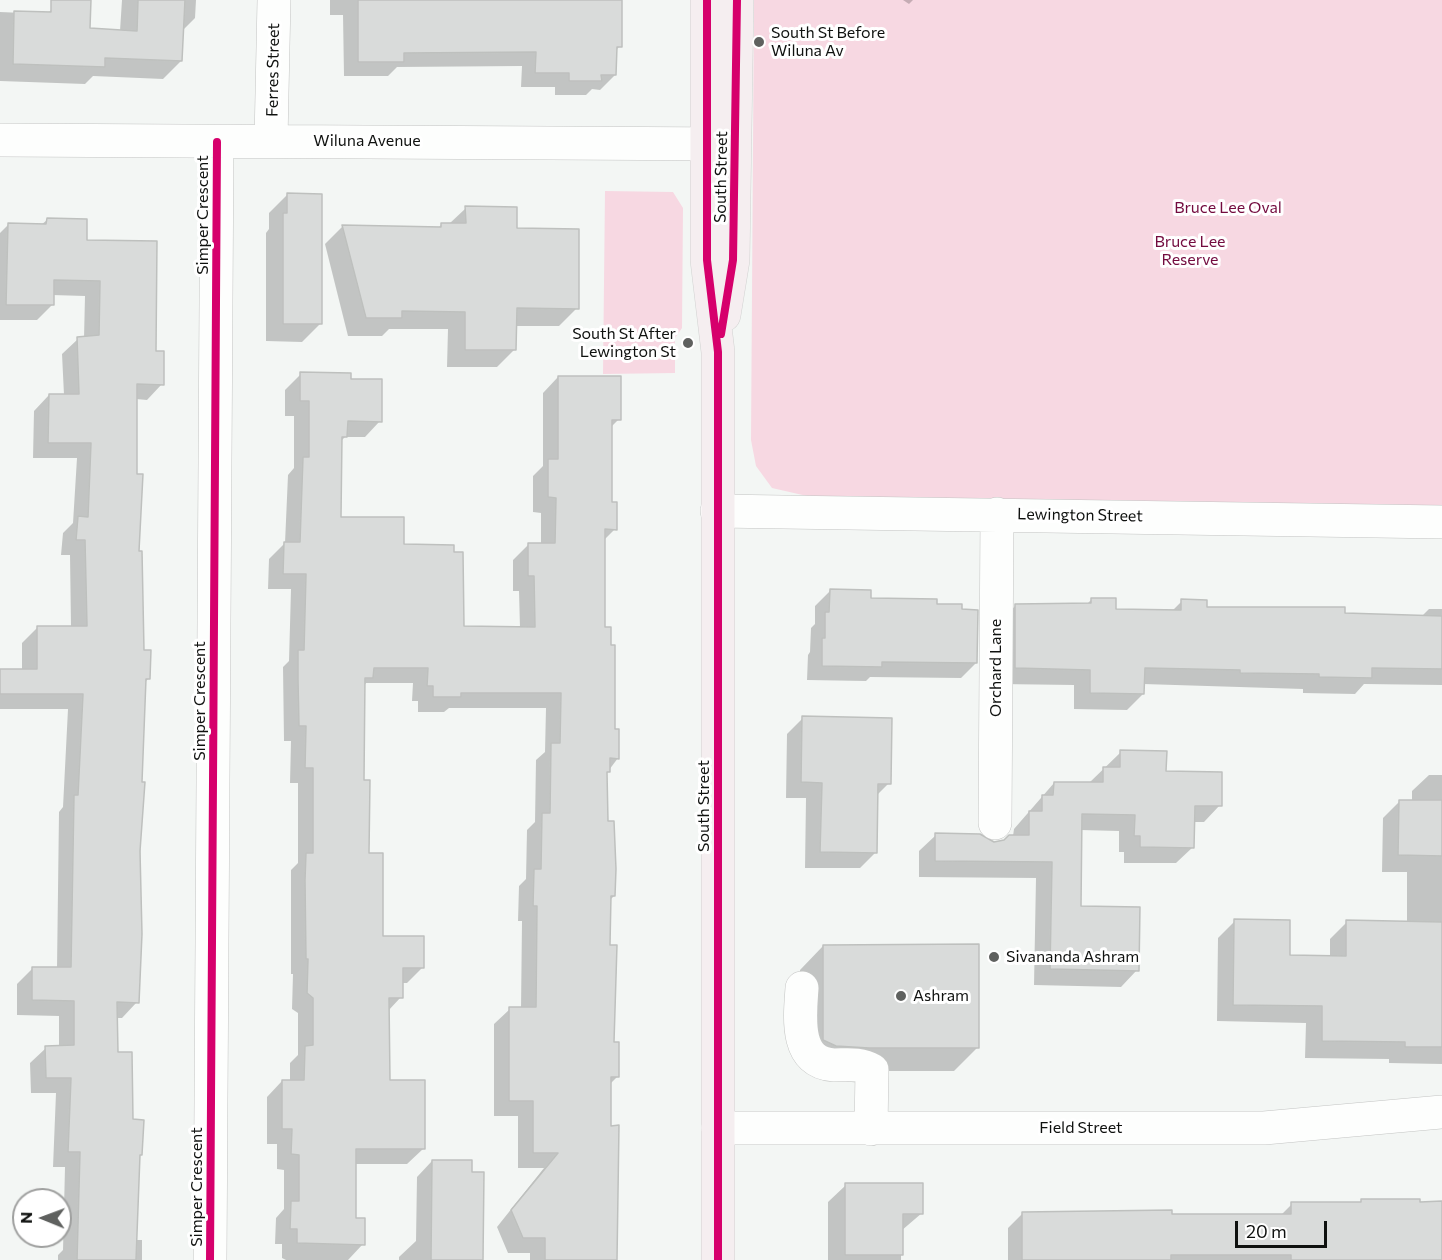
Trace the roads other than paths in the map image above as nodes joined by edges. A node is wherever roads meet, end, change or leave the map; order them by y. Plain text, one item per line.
1 (274, 0) edge
2 (707, 0) edge
3 (737, 0) edge
4 (0, 140) edge
5 (271, 140) junction
6 (217, 142) junction
7 (721, 144) junction
8 (717, 511) junction
9 (997, 514) junction
10 (1442, 522) edge
11 (995, 823) dead end
12 (802, 988) dead end
13 (1442, 1112) edge
14 (718, 1128) junction
15 (871, 1128) junction
16 (210, 1260) edge
17 (718, 1260) edge

1 - 5 street, Ferres Street
2 - 7 main road, South Street
3 - 7 main road, South Street
4 - 6 street, Wiluna Avenue
5 - 6 street, Wiluna Avenue
5 - 7 street, Wiluna Avenue
6 - 16 street, Simper Crescent
7 - 8 main road, South Street
8 - 9 street, Lewington Street
8 - 14 main road, South Street
9 - 10 street, Lewington Street
9 - 11 street, Orchard Lane
12 - 15 street
13 - 15 street, Field Street
14 - 15 street, Field Street
14 - 17 main road, South Street

